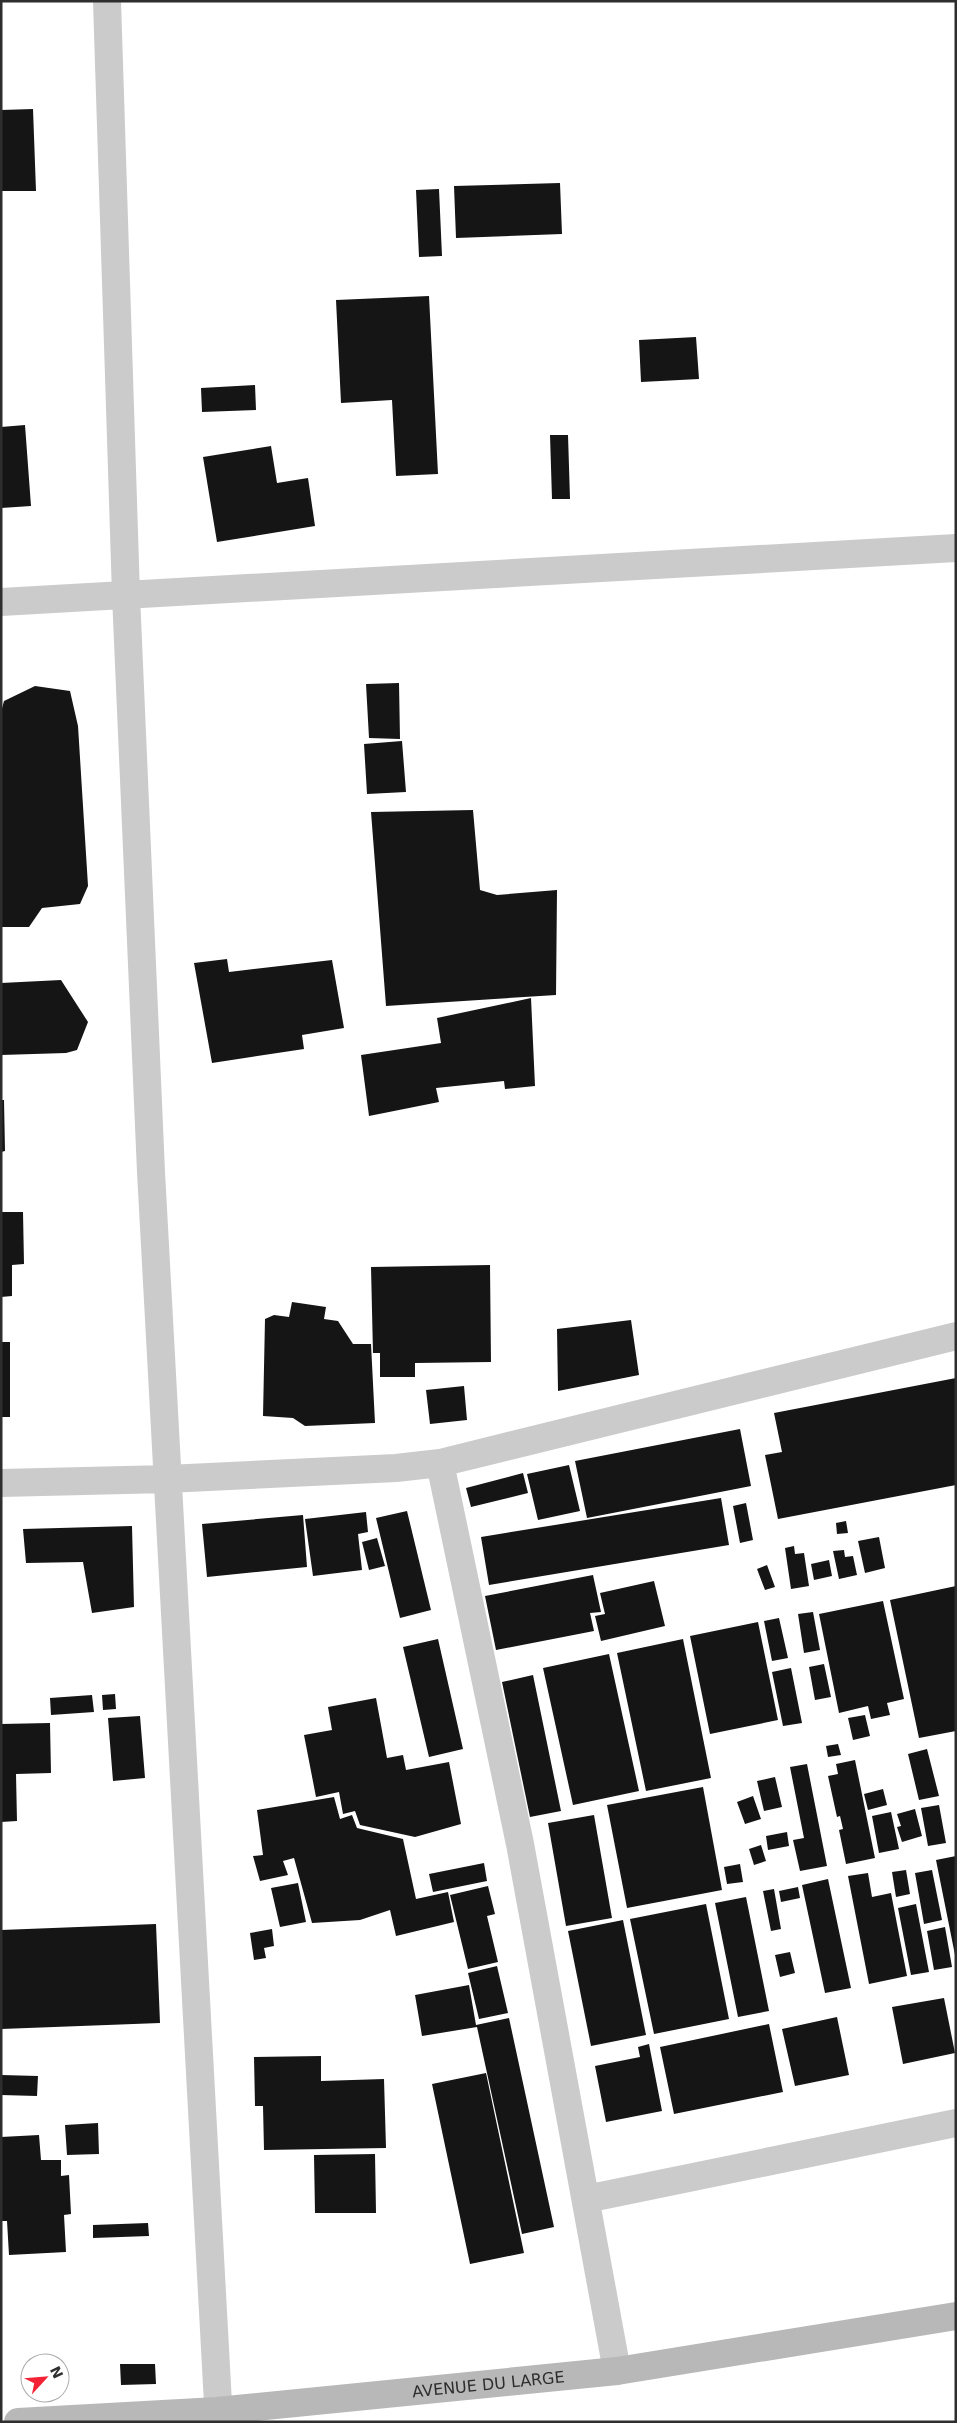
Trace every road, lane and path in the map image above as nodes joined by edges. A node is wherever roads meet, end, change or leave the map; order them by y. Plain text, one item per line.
1 (107, 1) edge
2 (956, 548) edge
3 (126, 595) junction
4 (1, 602) edge
5 (956, 1336) edge
6 (440, 1462) junction
7 (167, 1479) junction
8 (1, 1483) edge
9 (956, 2123) edge
10 (586, 2199) junction
11 (956, 2316) edge
12 (617, 2371) junction
13 (218, 2416) edge
14 (18, 2422) edge

1 - 3 street
2 - 3 street
3 - 4 street
3 - 7 street
5 - 6 street
6 - 7 street
6 - 10 street
7 - 8 street
7 - 13 street
9 - 10 street
10 - 12 street
11 - 12 main road, AVENUE DU LARGE
12 - 13 main road, AVENUE DU LARGE
13 - 14 main road, AVENUE DU LARGE

